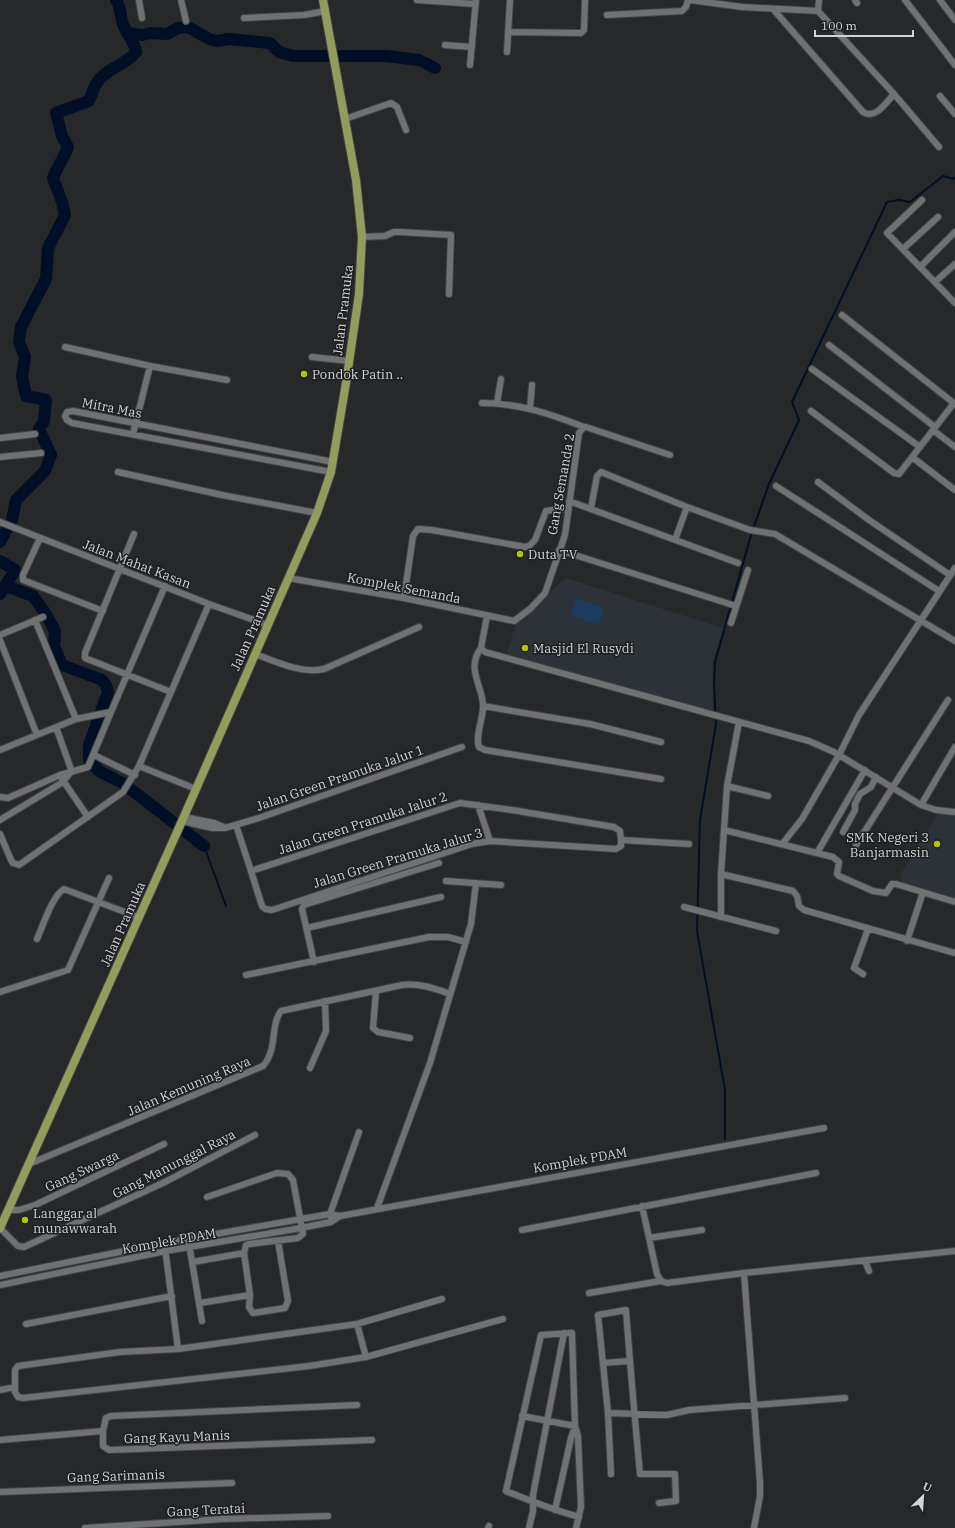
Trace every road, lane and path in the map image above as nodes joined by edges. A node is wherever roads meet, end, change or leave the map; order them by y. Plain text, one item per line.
1 (139, 0) edge
2 (181, 0) edge
3 (323, 0) edge
4 (417, 0) edge
5 (510, 0) edge
6 (585, 0) edge
7 (689, 0) edge
8 (819, 0) edge
9 (905, 0) edge
10 (940, 0) edge
11 (476, 2) edge
12 (773, 9) junction
13 (818, 10) junction
14 (326, 11) junction
15 (607, 15) dead end
16 (142, 18) dead end
17 (244, 18) dead end
18 (955, 20) edge
19 (186, 21) dead end
20 (508, 32) junction
21 (445, 45) dead end
22 (472, 47) junction
23 (507, 52) dead end
24 (470, 65) dead end
25 (955, 65) edge
26 (894, 94) junction
27 (940, 96) dead end
28 (955, 114) edge
29 (345, 119) junction
30 (406, 130) dead end
31 (939, 147) dead end
32 (922, 200) dead end
33 (938, 217) dead end
34 (955, 232) edge
35 (362, 237) junction
36 (903, 249) junction
37 (955, 264) edge
38 (920, 267) junction
39 (935, 282) junction
40 (449, 294) dead end
41 (954, 300) edge
42 (842, 315) dead end
43 (829, 345) dead end
44 (65, 347) dead end
45 (312, 357) dead end
46 (348, 361) junction
47 (150, 366) junction
48 (812, 369) dead end
49 (501, 379) dead end
50 (227, 380) dead end
51 (532, 385) dead end
52 (482, 403) dead end
53 (497, 403) junction
54 (954, 404) edge
55 (530, 409) junction
56 (811, 411) dead end
57 (136, 424) junction
58 (584, 427) junction
59 (934, 429) junction
60 (35, 434) dead end
61 (133, 434) junction
62 (0, 438) edge
63 (216, 440) junction
64 (920, 447) junction
65 (955, 447) edge
66 (214, 449) junction
67 (41, 453) dead end
68 (670, 455) dead end
69 (0, 456) edge
70 (912, 457) junction
71 (333, 462) junction
72 (118, 472) dead end
73 (331, 472) junction
74 (818, 482) dead end
75 (776, 486) dead end
76 (955, 490) edge
77 (569, 501) junction
78 (687, 507) junction
79 (567, 508) junction
80 (591, 508) junction
81 (318, 513) junction
82 (3, 522) edge
83 (134, 534) dead end
84 (40, 538) junction
85 (674, 540) junction
86 (559, 550) junction
87 (738, 563) dead end
88 (955, 568) edge
89 (121, 569) junction
90 (748, 570) dead end
91 (950, 575) junction
92 (288, 578) junction
93 (165, 586) junction
94 (939, 591) junction
95 (404, 598) junction
96 (209, 604) junction
97 (733, 605) junction
98 (103, 611) junction
99 (487, 616) junction
100 (43, 617) dead end
101 (35, 620) junction
102 (516, 620) joint
103 (920, 620) junction
104 (731, 623) dead end
105 (268, 625) junction
106 (419, 627) dead end
107 (0, 635) edge
108 (0, 640) edge
109 (955, 641) edge
110 (481, 648) junction
111 (255, 654) junction
112 (127, 675) junction
113 (171, 692) junction
114 (948, 700) dead end
115 (483, 706) junction
116 (105, 713) junction
117 (76, 719) junction
118 (739, 722) junction
119 (56, 726) junction
120 (37, 735) junction
121 (0, 742) edge
122 (661, 742) dead end
123 (462, 747) dead end
124 (955, 747) edge
125 (1, 749) edge
126 (840, 755) junction
127 (92, 760) junction
128 (140, 766) junction
129 (865, 770) junction
130 (71, 772) junction
131 (60, 775) junction
132 (135, 775) junction
133 (876, 777) junction
134 (660, 779) dead end
135 (63, 782) junction
136 (727, 786) junction
137 (894, 787) junction
138 (196, 789) junction
139 (768, 796) dead end
140 (0, 797) edge
141 (478, 805) junction
142 (921, 805) junction
143 (955, 812) edge
144 (88, 817) junction
145 (0, 820) edge
146 (181, 823) junction
147 (236, 825) junction
148 (724, 830) junction
149 (843, 832) dead end
150 (0, 834) edge
151 (621, 840) junction
152 (490, 841) junction
153 (783, 843) junction
154 (689, 844) dead end
155 (856, 845) dead end
156 (817, 853) junction
157 (439, 863) dead end
158 (251, 871) junction
159 (721, 874) junction
160 (109, 878) dead end
161 (446, 881) dead end
162 (476, 883) junction
163 (501, 885) dead end
164 (923, 892) junction
165 (440, 897) dead end
166 (955, 902) edge
167 (98, 903) junction
168 (684, 907) dead end
169 (138, 917) junction
170 (721, 917) junction
171 (307, 928) junction
172 (868, 929) junction
173 (776, 931) dead end
174 (37, 939) dead end
175 (907, 940) junction
176 (466, 942) junction
177 (955, 953) edge
178 (314, 962) junction
179 (863, 974) dead end
180 (246, 975) dead end
181 (376, 991) junction
182 (0, 992) edge
183 (450, 994) junction
184 (325, 1002) junction
185 (410, 1038) dead end
186 (310, 1068) dead end
187 (824, 1128) dead end
188 (359, 1132) dead end
189 (255, 1135) dead end
190 (164, 1144) dead end
191 (29, 1164) junction
192 (816, 1173) dead end
193 (207, 1197) dead end
194 (642, 1206) junction
195 (376, 1208) junction
196 (8, 1210) junction
197 (330, 1214) junction
198 (340, 1216) junction
199 (299, 1220) junction
200 (332, 1222) junction
201 (0, 1228) edge
202 (301, 1228) junction
203 (522, 1230) dead end
204 (702, 1230) dead end
205 (189, 1238) junction
206 (649, 1238) junction
207 (278, 1241) junction
208 (164, 1243) junction
209 (190, 1248) junction
210 (129, 1250) junction
211 (166, 1251) junction
212 (955, 1251) edge
213 (244, 1253) junction
214 (131, 1258) junction
215 (865, 1261) junction
216 (193, 1262) junction
217 (869, 1271) dead end
218 (744, 1273) junction
219 (0, 1276) edge
220 (661, 1281) junction
221 (0, 1285) edge
222 (589, 1293) dead end
223 (172, 1296) junction
224 (250, 1296) junction
225 (442, 1299) dead end
226 (200, 1303) junction
227 (503, 1319) dead end
228 (202, 1321) dead end
229 (26, 1324) dead end
230 (357, 1324) junction
231 (564, 1333) junction
232 (178, 1349) junction
233 (366, 1356) junction
234 (629, 1360) junction
235 (603, 1362) junction
236 (15, 1387) junction
237 (0, 1390) edge
238 (844, 1398) dead end
239 (754, 1404) junction
240 (357, 1405) dead end
241 (608, 1413) junction
242 (635, 1414) junction
243 (522, 1416) junction
244 (548, 1421) junction
245 (575, 1426) junction
246 (103, 1431) junction
247 (0, 1440) edge
248 (372, 1440) dead end
249 (611, 1474) dead end
250 (232, 1483) dead end
251 (0, 1492) edge
252 (534, 1503) junction
253 (659, 1503) dead end
254 (555, 1510) junction
255 (328, 1516) dead end
256 (579, 1517) junction
257 (85, 1528) edge
258 (93, 1528) edge
259 (529, 1528) edge
260 (576, 1528) edge
261 (754, 1528) edge

1 - 16 street
2 - 19 street
3 - 14 main road, Jalan Pramuka
4 - 11 street
5 - 20 street
6 - 20 street
7 - 12 street
7 - 15 street
8 - 13 street
9 - 25 street
10 - 18 street
11 - 22 street
12 - 13 street
12 - 26 street
13 - 26 street
14 - 17 street
14 - 29 main road, Jalan Pramuka
20 - 23 street
21 - 22 street
22 - 24 street
26 - 31 street
27 - 28 street
29 - 30 street
29 - 35 main road, Jalan Pramuka
32 - 36 street
33 - 36 street
34 - 38 street
35 - 40 street
35 - 46 main road, Jalan Pramuka
36 - 38 street
37 - 39 street
38 - 39 street
39 - 41 street
42 - 54 street
43 - 59 street
44 - 47 street
45 - 46 street
46 - 71 main road, Jalan Pramuka
47 - 50 street
47 - 57 street
48 - 64 street
49 - 53 street
51 - 55 street
52 - 53 street
53 - 55 street
54 - 59 street
55 - 58 street
56 - 70 street
57 - 61 street
57 - 61 street, Mitra Mas
57 - 63 street, Mitra Mas
58 - 68 street, Gang Semanda 2
58 - 77 street, Gang Semanda 2
59 - 64 street
59 - 65 street
60 - 62 street
61 - 66 street, Mitra Mas
63 - 66 street
63 - 71 street, Mitra Mas
64 - 70 street
66 - 73 street, Mitra Mas
67 - 69 street
70 - 76 street
71 - 73 main road, Jalan Pramuka
72 - 81 street
73 - 81 main road, Jalan Pramuka
74 - 91 street
75 - 94 street
77 - 79 street, Gang Semanda 2
77 - 80 street
78 - 80 street
78 - 85 street
78 - 103 street
79 - 86 street, Gang Semanda 2
79 - 95 street
80 - 85 street
81 - 92 main road, Jalan Pramuka
82 - 84 street, Jalan Mahat Kasan
83 - 89 street
84 - 89 street, Jalan Mahat Kasan
84 - 98 street
85 - 87 street
86 - 97 street
86 - 102 street, Gang Semanda 2
88 - 91 street
89 - 93 street, Jalan Mahat Kasan
89 - 98 street
90 - 97 street
91 - 94 street
92 - 95 street, Komplek Semanda
92 - 105 main road, Jalan Pramuka
93 - 96 street, Jalan Mahat Kasan
93 - 112 street
94 - 103 street
95 - 99 street, Komplek Semanda
96 - 105 street, Jalan Mahat Kasan
96 - 113 street
97 - 104 street
98 - 112 street
99 - 102 street, Komplek Semanda
99 - 110 street
100 - 101 street
101 - 107 street
101 - 117 street
103 - 109 street
103 - 126 street
105 - 111 main road, Jalan Pramuka
106 - 111 street
108 - 120 street
110 - 115 street
110 - 118 street
111 - 138 main road, Jalan Pramuka
112 - 113 street
112 - 116 street
113 - 128 street
114 - 137 street
115 - 122 street
115 - 134 street
116 - 117 street
116 - 127 street
117 - 119 street
118 - 126 street
118 - 136 street
119 - 120 street
119 - 130 street
120 - 125 street
121 - 125 street
123 - 147 street, Jalan Green Pramuka Jalur 1
124 - 142 street
126 - 129 street
126 - 153 street
127 - 130 street
127 - 132 street
128 - 132 street
128 - 138 street
129 - 133 street
129 - 156 street
130 - 131 street
130 - 135 street
131 - 135 street
131 - 140 street
132 - 144 street
133 - 137 street
133 - 149 street
135 - 144 street
135 - 145 street
136 - 139 street
136 - 148 street
137 - 142 street
137 - 155 street
138 - 146 main road, Jalan Pramuka
141 - 151 street, Jalan Green Pramuka Jalur 2
141 - 152 street
141 - 158 street, Jalan Green Pramuka Jalur 2
142 - 143 street
144 - 150 street
146 - 147 street, Jalan Green Pramuka Jalur 1
146 - 169 main road, Jalan Pramuka
147 - 158 street
148 - 153 street
148 - 159 street
151 - 152 street, Jalan Green Pramuka Jalur 3
151 - 154 street
152 - 158 street, Jalan Green Pramuka Jalur 3
153 - 156 street
156 - 164 street
157 - 171 street
159 - 170 street
159 - 172 street
160 - 167 street
161 - 162 street
162 - 163 street
162 - 176 street
164 - 166 street
164 - 175 street
165 - 171 street
167 - 169 street
167 - 174 street
167 - 182 street
168 - 170 street
169 - 191 main road, Jalan Pramuka
170 - 173 street
171 - 178 street
172 - 175 street
172 - 179 street
175 - 177 street
176 - 178 street
176 - 183 street
178 - 180 street
181 - 183 street, Jalan Kemuning Raya
181 - 184 street, Jalan Kemuning Raya
181 - 185 street
183 - 195 street
184 - 186 street
184 - 191 street, Jalan Kemuning Raya
187 - 195 street, Komplek PDAM
188 - 197 street
189 - 201 street, Gang Manunggal Raya
190 - 196 street, Gang Swarga
191 - 196 main road, Jalan Pramuka
192 - 194 street
193 - 199 street
194 - 203 street
194 - 206 street
195 - 198 street, Komplek PDAM
196 - 201 main road, Jalan Pramuka
197 - 198 street, Komplek PDAM
197 - 199 street, Komplek PDAM
197 - 200 street
198 - 200 street, Komplek PDAM
199 - 202 street
199 - 205 street, Komplek PDAM
200 - 202 street, Komplek PDAM
202 - 207 street
202 - 209 street, Komplek PDAM
204 - 206 street
205 - 208 street, Komplek PDAM
205 - 209 street
206 - 220 street
207 - 213 street
207 - 224 street
208 - 210 street, Komplek PDAM
208 - 211 street
209 - 211 street, Komplek PDAM
209 - 216 street
210 - 214 street
210 - 219 street, Komplek PDAM
211 - 214 street, Komplek PDAM
211 - 223 street
212 - 215 street
213 - 216 street
213 - 224 street
214 - 221 street, Komplek PDAM
215 - 217 street
215 - 218 street
216 - 226 street
218 - 220 street
218 - 239 street
220 - 222 street
223 - 229 street
223 - 232 street
224 - 226 street
225 - 230 street
226 - 228 street
227 - 233 street
230 - 232 street
230 - 233 street
231 - 243 street
231 - 244 street
231 - 245 street
232 - 236 street
233 - 236 street
234 - 235 street
234 - 235 street
234 - 242 street
235 - 241 street
236 - 237 street
238 - 239 street
239 - 242 street
239 - 261 street
240 - 246 street
241 - 242 street
241 - 249 street
242 - 253 street
243 - 244 street
243 - 252 street
244 - 245 street
244 - 252 street
245 - 254 street
245 - 256 street
246 - 247 street
246 - 248 street, Gang Kayu Manis
250 - 251 street, Gang Sarimanis
252 - 254 street
252 - 259 street
254 - 256 street
255 - 258 street, Gang Teratai
256 - 260 street
257 - 258 street, Gang Teratai

